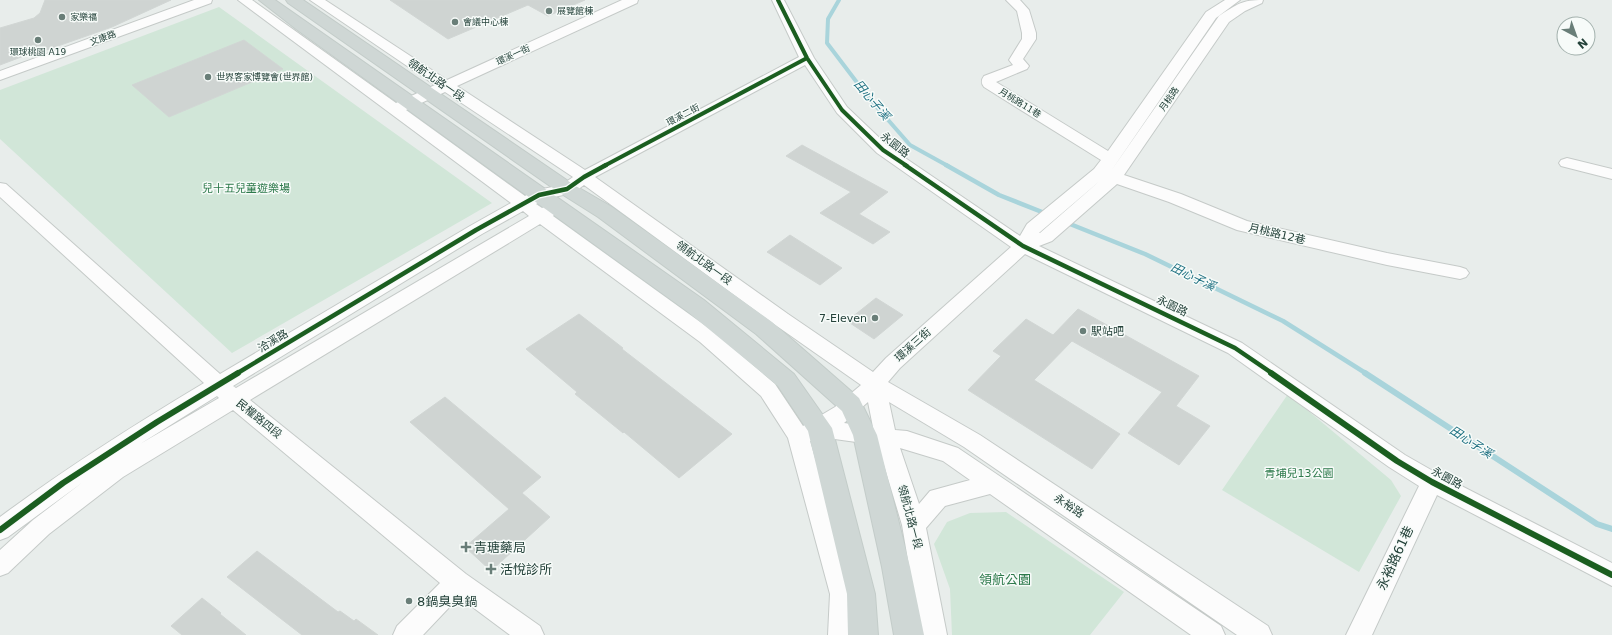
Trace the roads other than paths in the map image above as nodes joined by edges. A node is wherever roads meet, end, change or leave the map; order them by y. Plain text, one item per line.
1 (206, 0) edge
2 (244, 0) edge
3 (266, 0) edge
4 (293, 0) edge
5 (316, 0) edge
6 (632, 0) edge
7 (778, 0) edge
8 (1012, 0) edge
9 (1234, 0) edge
10 (1257, 0) edge
11 (1190, 57) junction
12 (807, 58) junction
13 (0, 76) edge
14 (436, 90) junction
15 (401, 106) junction
16 (1110, 159) junction
17 (1567, 163) dead end
18 (1612, 174) edge
19 (1107, 176) junction
20 (576, 183) junction
21 (0, 188) edge
22 (539, 205) junction
23 (1023, 246) junction
24 (1460, 273) dead end
25 (875, 384) junction
26 (227, 392) junction
27 (851, 405) junction
28 (820, 428) junction
29 (798, 436) junction
30 (875, 436) junction
31 (1432, 482) junction
32 (992, 484) junction
33 (914, 525) junction
34 (0, 530) edge
35 (0, 565) edge
36 (1612, 575) edge
37 (457, 582) junction
38 (406, 635) edge
39 (531, 635) edge
40 (841, 635) edge
41 (863, 635) edge
42 (910, 635) edge
43 (934, 635) edge
44 (1212, 635) edge
45 (1258, 635) edge
46 (1359, 635) edge

1 - 13 street, 文康路
2 - 15 street
3 - 15 main road
4 - 14 main road, 領航北路一段
5 - 14 street, 領航北路一段
6 - 14 street, 環溪一街
7 - 12 street, 永園路
8 - 16 street, 月桃路11巷
9 - 11 street, 月桃路
10 - 11 street, 月桃路
11 - 16 street, 月桃路
11 - 19 street, 月桃路
12 - 20 street, 環溪二街
12 - 23 street, 永園路
14 - 15 street, 環溪一街
14 - 20 main road, 領航北路一段
15 - 22 main road
16 - 19 street, 月桃路
17 - 18 street
19 - 23 street, 月桃路
19 - 24 street, 月桃路12巷
20 - 22 street
20 - 25 street, 領航北路一段
20 - 27 main road, 領航北路一段
21 - 26 street, 民權路四段
22 - 26 street
22 - 28 main road
22 - 29 street
23 - 25 street, 環溪三街
23 - 31 street, 永園路
25 - 27 street, 環溪三街
25 - 30 street, 領航北路一段
25 - 45 street, 永裕路
26 - 34 street
26 - 35 street
26 - 37 street, 民權路四段
27 - 28 street, 環溪三街
27 - 30 main road, 領航北路一段
28 - 29 street, 環溪三街
28 - 30 street
28 - 41 main road
29 - 40 street
30 - 32 street
30 - 33 street, 領航北路一段
30 - 42 main road, 領航北路一段
31 - 36 street, 永園路
31 - 46 street, 永裕路61巷
32 - 33 street
32 - 44 street
33 - 43 street, 領航北路一段
37 - 38 street
37 - 39 street, 民權路四段

